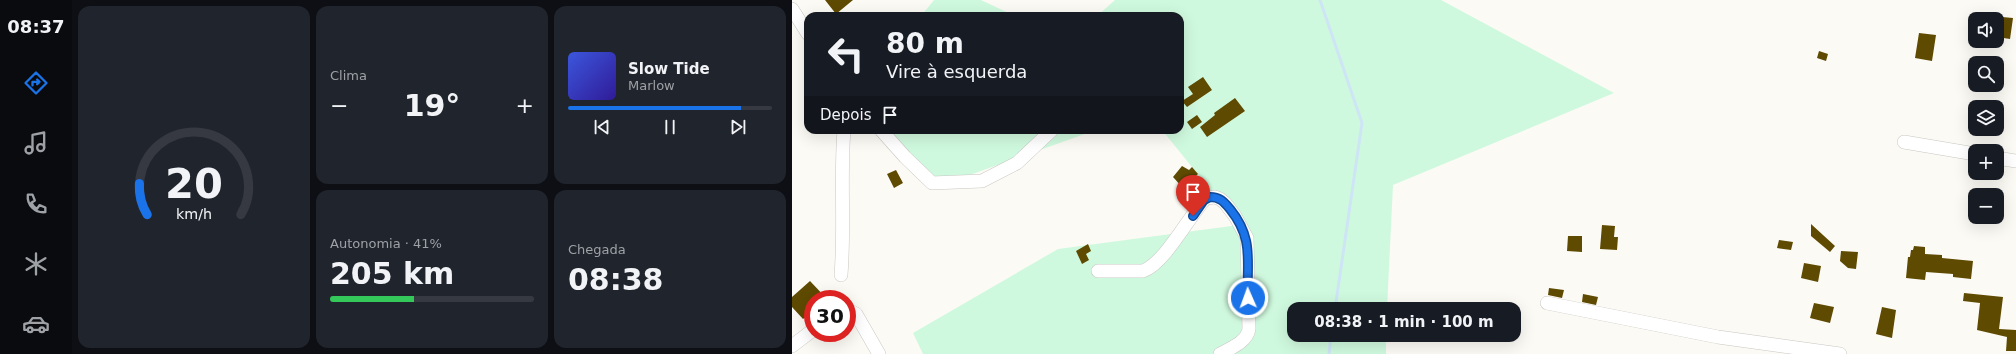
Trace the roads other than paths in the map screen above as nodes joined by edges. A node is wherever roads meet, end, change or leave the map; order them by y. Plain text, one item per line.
1 (792, 9) edge
2 (804, 28) edge
3 (844, 134) edge
4 (885, 134) edge
5 (1048, 134) edge
6 (1904, 142) dead end
7 (1968, 153) edge
8 (2004, 159) edge
9 (2016, 161) edge
10 (1098, 271) dead end
11 (841, 275) dead end
12 (1547, 303) dead end
13 (856, 314) edge
14 (804, 337) edge
15 (792, 346) edge
16 (879, 354) edge
17 (1220, 354) edge
18 (1840, 354) edge

1 - 2 street
3 - 11 street
4 - 5 street
6 - 7 street
8 - 9 street
10 - 17 street
12 - 18 street
13 - 16 street
14 - 15 street

